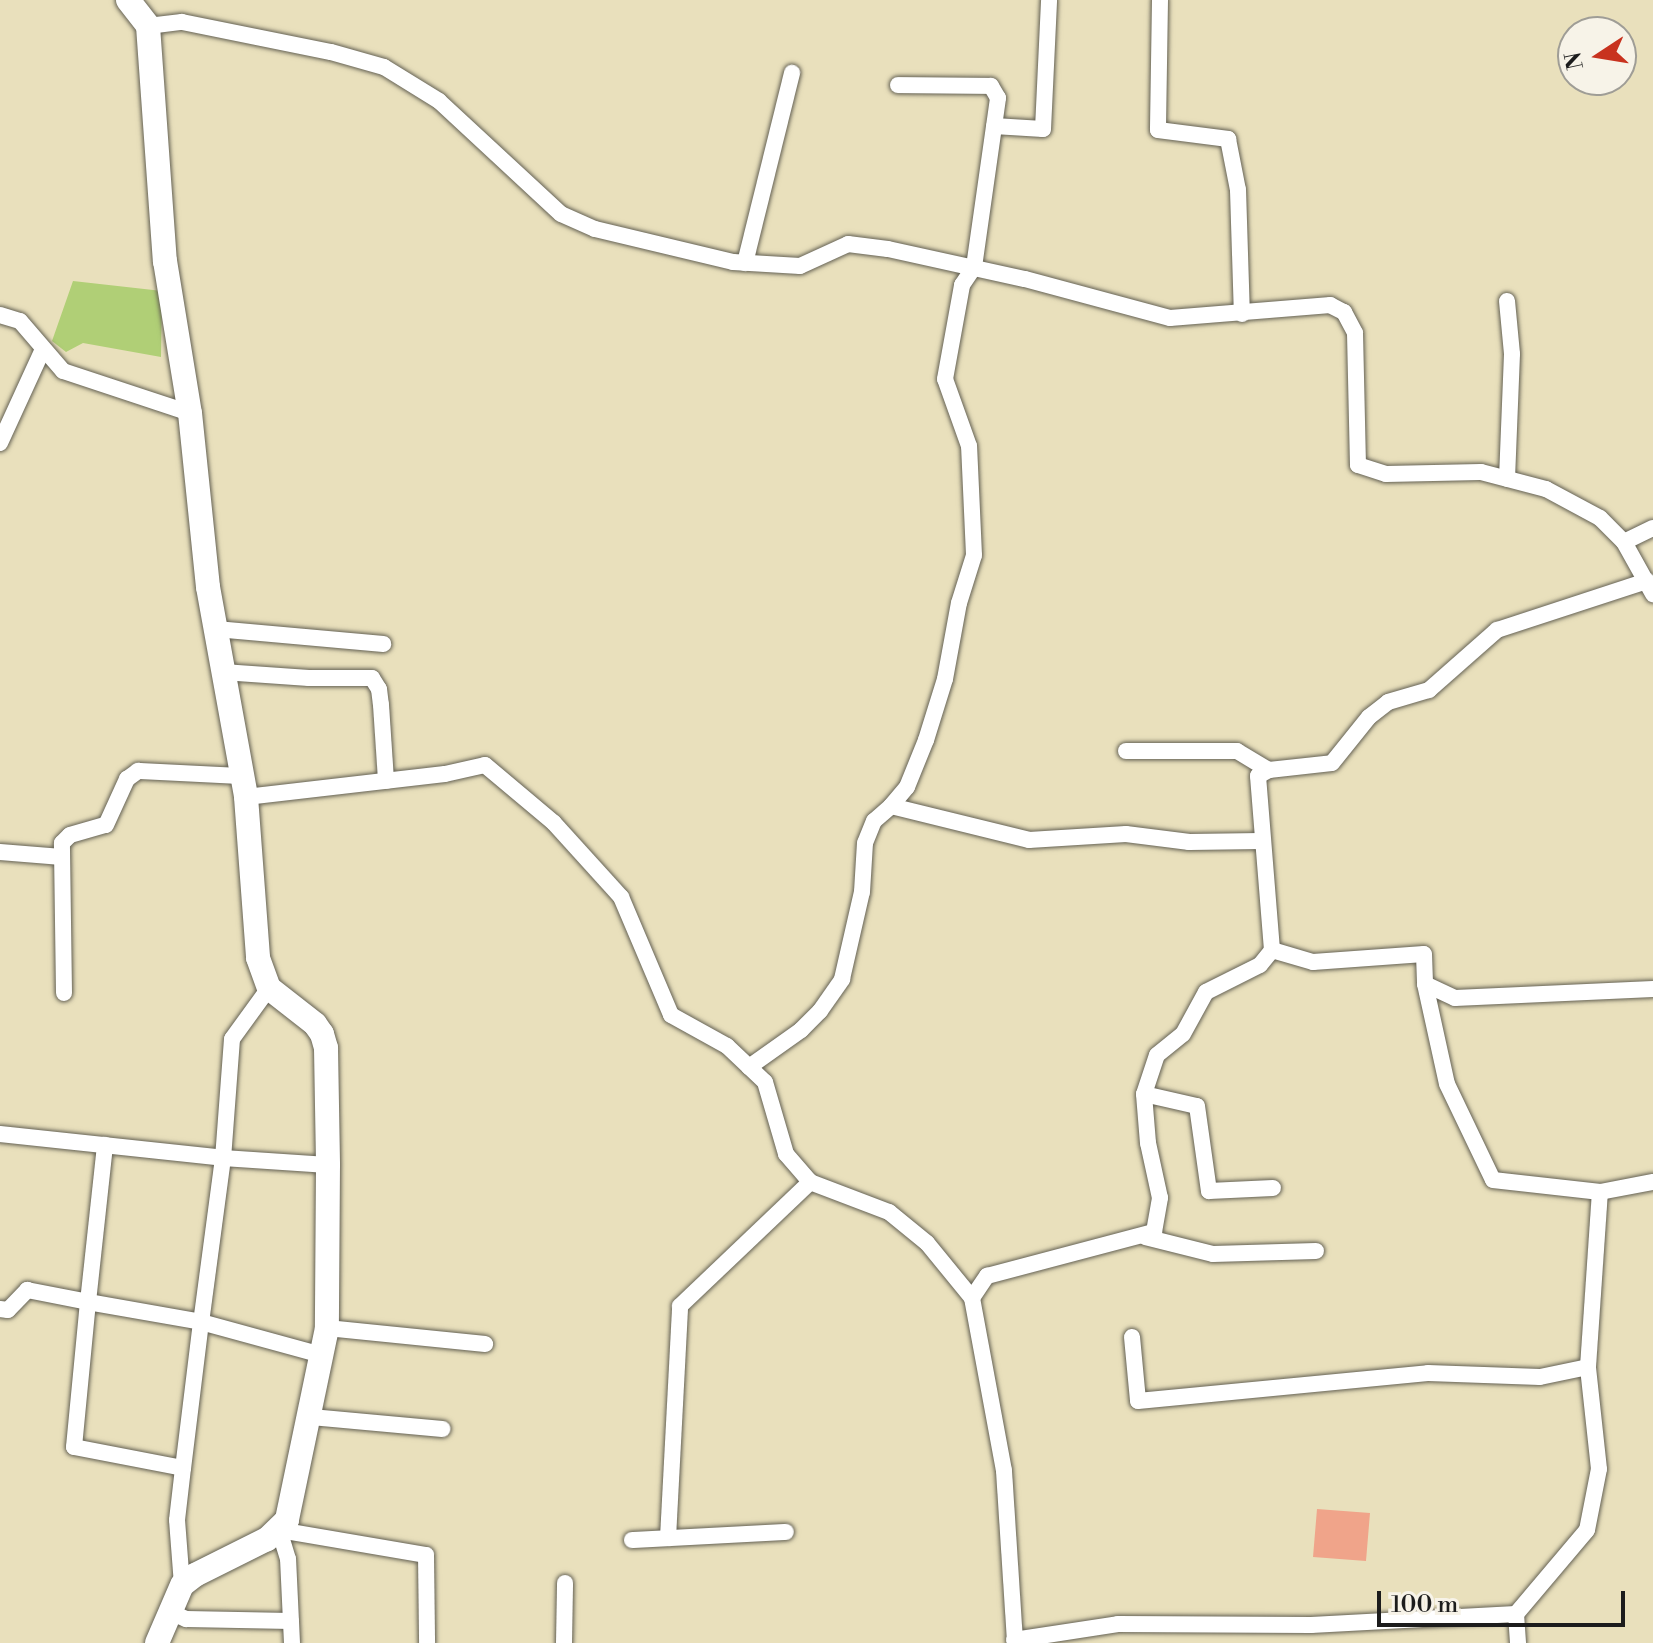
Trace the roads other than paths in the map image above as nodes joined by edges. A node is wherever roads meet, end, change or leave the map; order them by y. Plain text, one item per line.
1 (128, 0) edge
2 (1049, 0) edge
3 (1160, 0) edge
4 (148, 26) junction
5 (792, 73) dead end
6 (898, 85) dead end
7 (994, 126) junction
8 (745, 263) junction
9 (974, 267) junction
10 (1507, 301) dead end
11 (1242, 314) junction
12 (0, 315) edge
13 (43, 349) junction
14 (190, 413) junction
15 (0, 443) edge
16 (1507, 479) junction
17 (1653, 528) edge
18 (1624, 542) junction
19 (1650, 588) edge
20 (216, 629) junction
21 (383, 644) dead end
22 (223, 672) junction
23 (1126, 751) dead end
24 (1269, 770) junction
25 (386, 781) junction
26 (244, 787) junction
27 (891, 806) junction
28 (1261, 841) junction
29 (0, 852) edge
30 (62, 857) junction
31 (1272, 950) junction
32 (1425, 984) junction
33 (269, 988) junction
34 (1653, 989) edge
35 (64, 993) dead end
36 (749, 1067) junction
37 (1144, 1094) junction
38 (0, 1134) edge
39 (105, 1145) junction
40 (223, 1158) junction
41 (328, 1165) junction
42 (810, 1182) junction
43 (1653, 1182) edge
44 (1273, 1188) dead end
45 (1600, 1192) junction
46 (1145, 1237) junction
47 (1316, 1251) dead end
48 (972, 1298) junction
49 (88, 1302) junction
50 (0, 1309) edge
51 (201, 1322) junction
52 (327, 1328) junction
53 (1132, 1337) dead end
54 (485, 1344) dead end
55 (322, 1355) junction
56 (1588, 1367) junction
57 (311, 1417) junction
58 (442, 1429) dead end
59 (183, 1468) junction
60 (279, 1530) junction
61 (786, 1532) dead end
62 (668, 1538) junction
63 (632, 1540) dead end
64 (565, 1583) dead end
65 (182, 1585) junction
66 (168, 1611) junction
67 (1516, 1614) junction
68 (291, 1621) junction
69 (1015, 1641) edge
70 (157, 1643) edge
71 (292, 1643) edge
72 (427, 1643) edge
73 (564, 1643) edge
74 (1518, 1643) edge

1 - 4 main road
2 - 7 street
3 - 11 street
4 - 8 street
4 - 14 main road
5 - 8 street
6 - 7 street
7 - 9 street
8 - 9 street
9 - 11 street
9 - 27 street
10 - 16 street
11 - 16 street
12 - 13 street
13 - 14 street
13 - 15 street
14 - 20 main road
16 - 18 street
17 - 18 street
18 - 19 street
19 - 24 street
20 - 21 street
20 - 22 main road
22 - 25 street
22 - 26 main road
23 - 24 street
24 - 28 street
25 - 26 street
25 - 36 street
26 - 30 street
26 - 33 main road
27 - 28 street
27 - 36 street
28 - 31 street
29 - 30 street
30 - 35 street
31 - 32 street
31 - 37 street
32 - 34 street
32 - 45 street
33 - 40 street
33 - 41 main road
36 - 42 street
37 - 44 street
37 - 46 street
38 - 39 street
39 - 40 street
39 - 49 street
40 - 41 street
40 - 51 street
41 - 52 main road
42 - 48 street
42 - 62 street
43 - 45 street
45 - 56 street
46 - 47 street
46 - 48 street
48 - 69 street
49 - 50 street
49 - 51 street
49 - 59 street
51 - 55 street
51 - 59 street
52 - 54 street
52 - 55 main road
53 - 56 street
55 - 57 main road
56 - 67 street
57 - 58 street
57 - 60 main road
59 - 65 street
60 - 65 main road
60 - 68 street
60 - 72 street
61 - 62 street
62 - 63 street
64 - 73 street
65 - 66 main road
66 - 68 street
66 - 70 main road
67 - 69 street
67 - 74 street
68 - 71 street

